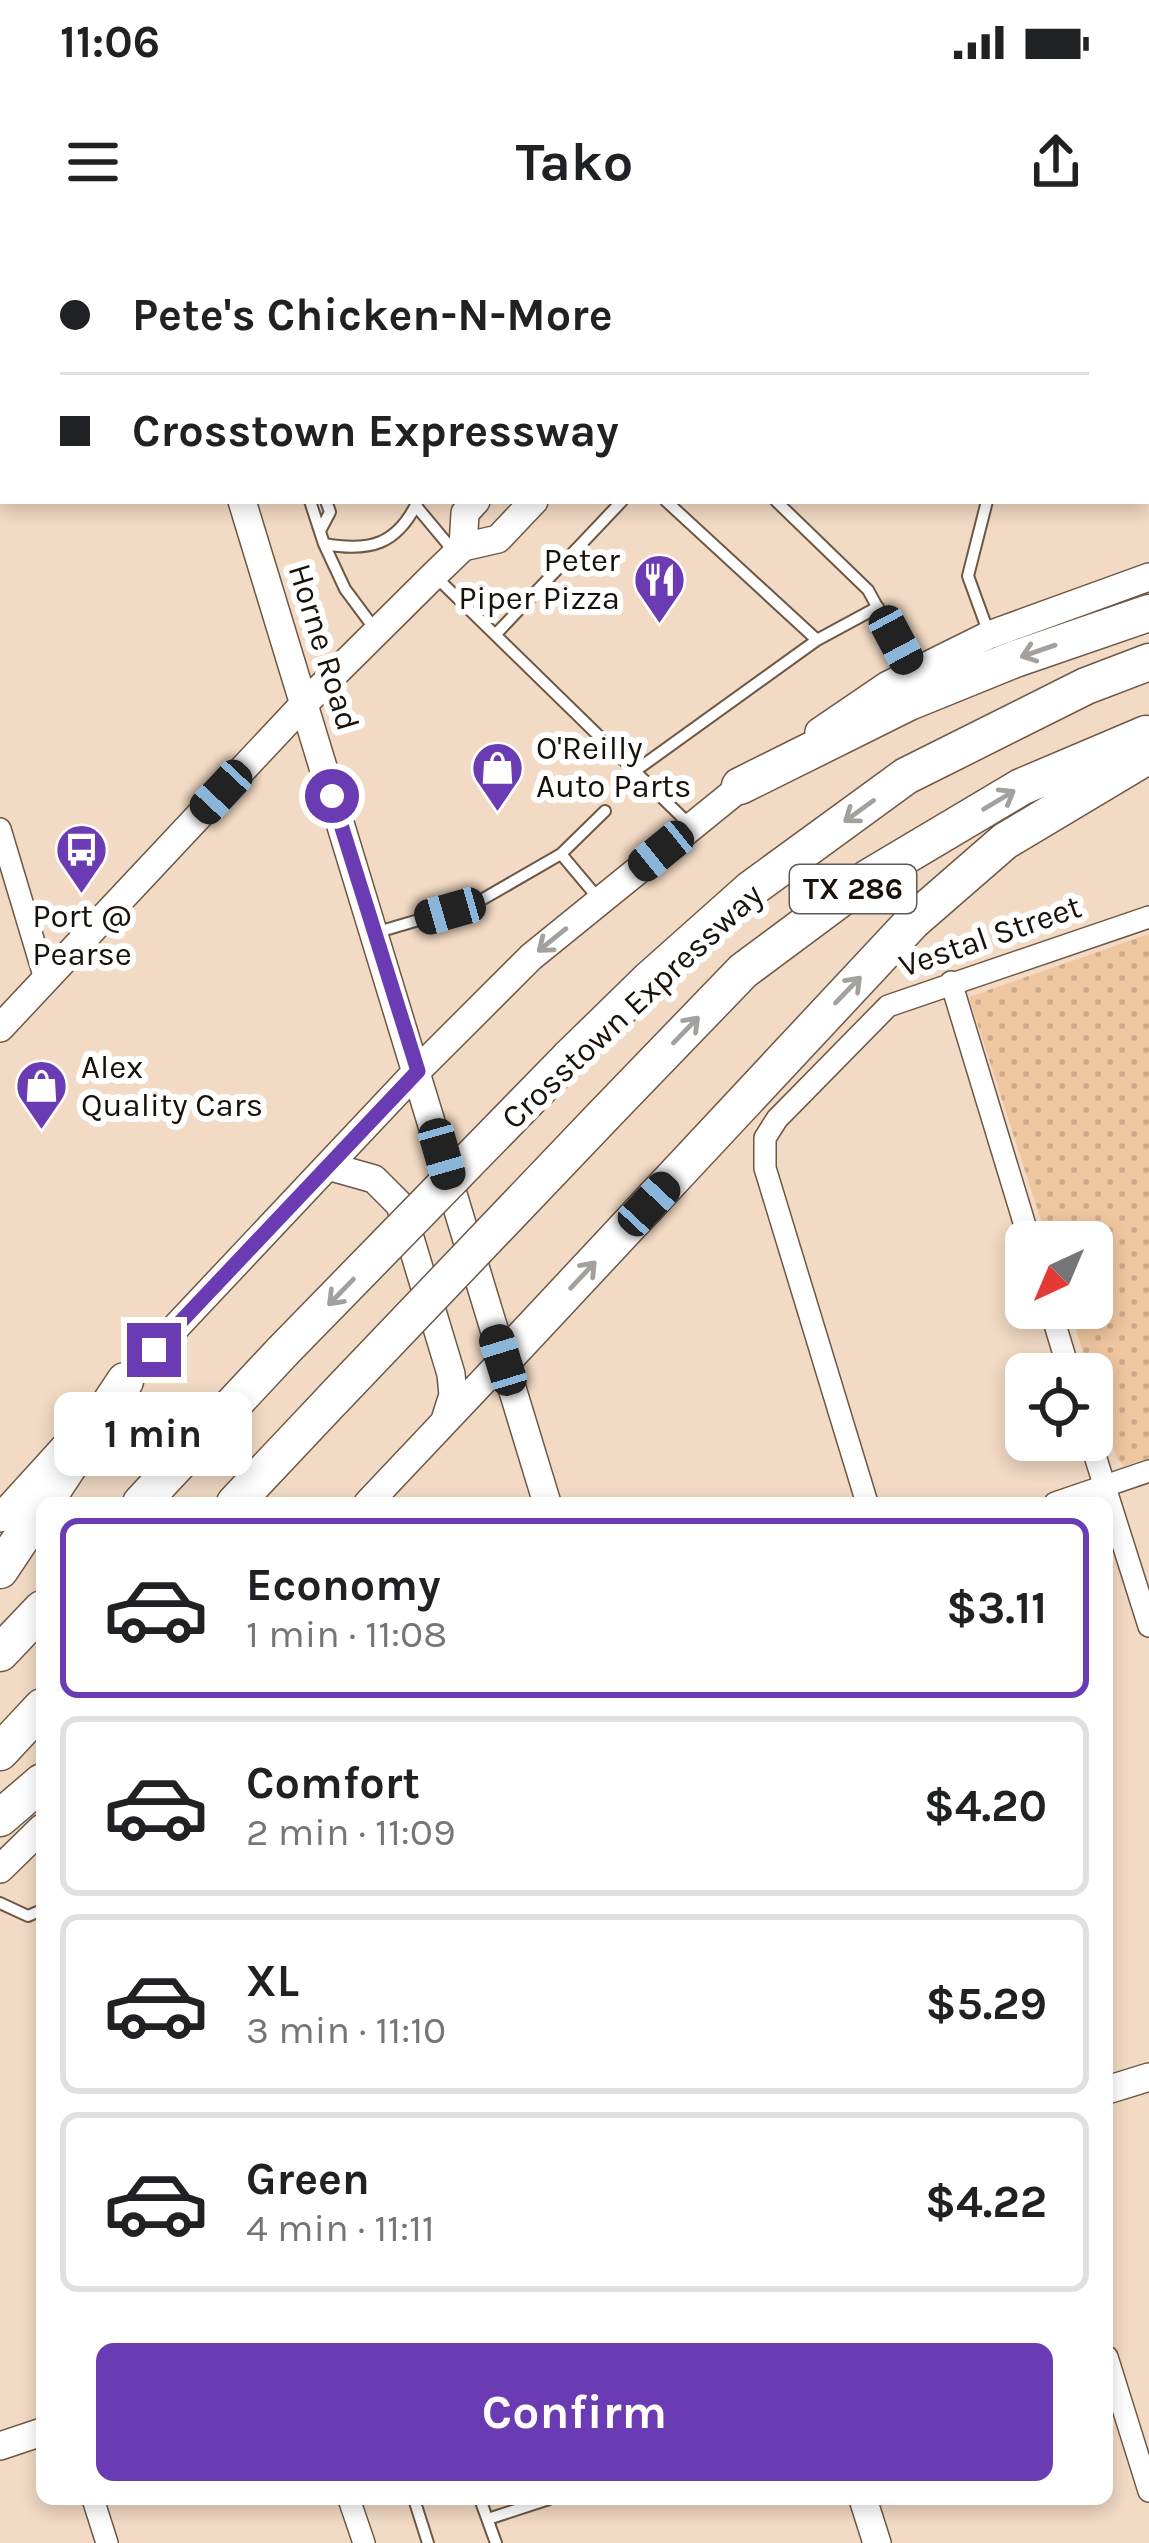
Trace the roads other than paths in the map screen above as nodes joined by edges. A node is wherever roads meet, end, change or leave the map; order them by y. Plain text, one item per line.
1 (243, 504) edge
2 (311, 504) edge
3 (327, 504) edge
4 (417, 504) edge
5 (418, 504) edge
6 (472, 504) edge
7 (531, 504) edge
8 (619, 504) edge
9 (669, 504) edge
10 (779, 504) edge
11 (986, 504) edge
12 (322, 537) junction
13 (459, 551) junction
14 (434, 575) junction
15 (1149, 578) edge
16 (878, 608) junction
17 (1149, 613) edge
18 (377, 632) junction
19 (496, 634) junction
20 (989, 634) junction
21 (817, 640) junction
22 (1149, 662) edge
23 (913, 673) junction
24 (303, 705) junction
25 (1149, 733) edge
26 (1149, 755) edge
27 (635, 771) junction
28 (740, 786) junction
29 (605, 811) dead end
30 (691, 826) junction
31 (0, 830) edge
32 (561, 854) junction
33 (600, 900) junction
34 (1149, 917) edge
35 (375, 933) junction
36 (45, 979) junction
37 (951, 982) junction
38 (0, 1028) edge
39 (418, 1071) junction
40 (328, 1166) junction
41 (1024, 1221) edge
42 (503, 1360) junction
43 (125, 1381) junction
44 (445, 1420) junction
45 (1096, 1461) edge
46 (1149, 1472) edge
47 (1104, 1486) junction
48 (48, 1497) edge
49 (147, 1497) edge
50 (241, 1497) edge
51 (374, 1497) edge
52 (545, 1497) edge
53 (864, 1497) edge
54 (1072, 1497) edge
55 (1108, 1497) edge
56 (1113, 1514) edge
57 (36, 1516) edge
58 (0, 1518) edge
59 (0, 1570) edge
60 (36, 1615) edge
61 (1149, 1626) edge
62 (0, 1654) edge
63 (36, 1713) edge
64 (0, 1752) edge
65 (36, 1787) edge
66 (0, 1818) edge
67 (36, 1834) edge
68 (0, 1869) edge
69 (0, 1903) edge
70 (36, 1913) edge
71 (1149, 2077) edge
72 (1113, 2088) edge
73 (1113, 2376) edge
74 (36, 2434) edge
75 (0, 2446) edge
76 (1149, 2491) edge
77 (95, 2505) edge
78 (352, 2505) edge
79 (416, 2505) edge
80 (482, 2505) edge
81 (531, 2505) edge
82 (865, 2505) edge
83 (488, 2519) junction
84 (107, 2543) edge
85 (364, 2543) edge
86 (428, 2543) edge
87 (496, 2543) edge
88 (877, 2543) edge

1 - 24 main road, Horne Road
2 - 12 lane
3 - 12 lane
4 - 12 lane
5 - 13 lane
6 - 13 main road
7 - 13 main road
8 - 19 lane
9 - 21 lane
10 - 16 lane
11 - 20 lane
12 - 18 lane
13 - 14 main road
14 - 18 main road
14 - 19 lane
15 - 20 main road
16 - 21 lane
16 - 23 lane
17 -> 28 highway
18 - 24 main road
19 - 27 lane
20 - 23 main road
21 - 27 lane
22 -> 49 highway, Crosstown Expressway / TX 286, bridge
23 - 28 main road
24 - 35 main road, Horne Road
24 - 36 main road
50 -> 25 highway, Crosstown Expressway / TX 286, bridge
42 -> 26 highway
27 - 30 lane
28 - 30 main road
29 - 32 lane
30 - 33 main road
31 - 36 street
32 - 33 lane
32 - 35 lane
33 -> 39 main road
34 - 37 street, Vestal Street
35 - 39 main road, Horne Road
36 - 38 main road
37 - 41 street
37 - 53 street, Vestal Street
39 - 40 main road
39 - 42 main road, Horne Road
40 - 43 main road
40 - 44 main road
42 - 44 main road
42 - 52 main road, Horne Road
43 - 48 highway
43 - 58 main road
44 - 51 main road
45 - 47 street
46 - 47 street
47 - 54 street
47 - 55 street
56 - 61 street
57 - 59 highway
60 - 62 highway
63 - 64 highway
65 - 66 highway
67 - 68 main road
69 - 70 lane
71 - 72 main road
73 - 76 street
74 - 75 main road
77 - 84 street
78 - 85 street
79 - 86 lane
80 - 83 lane
81 - 83 lane
82 - 88 main road
83 - 87 lane

